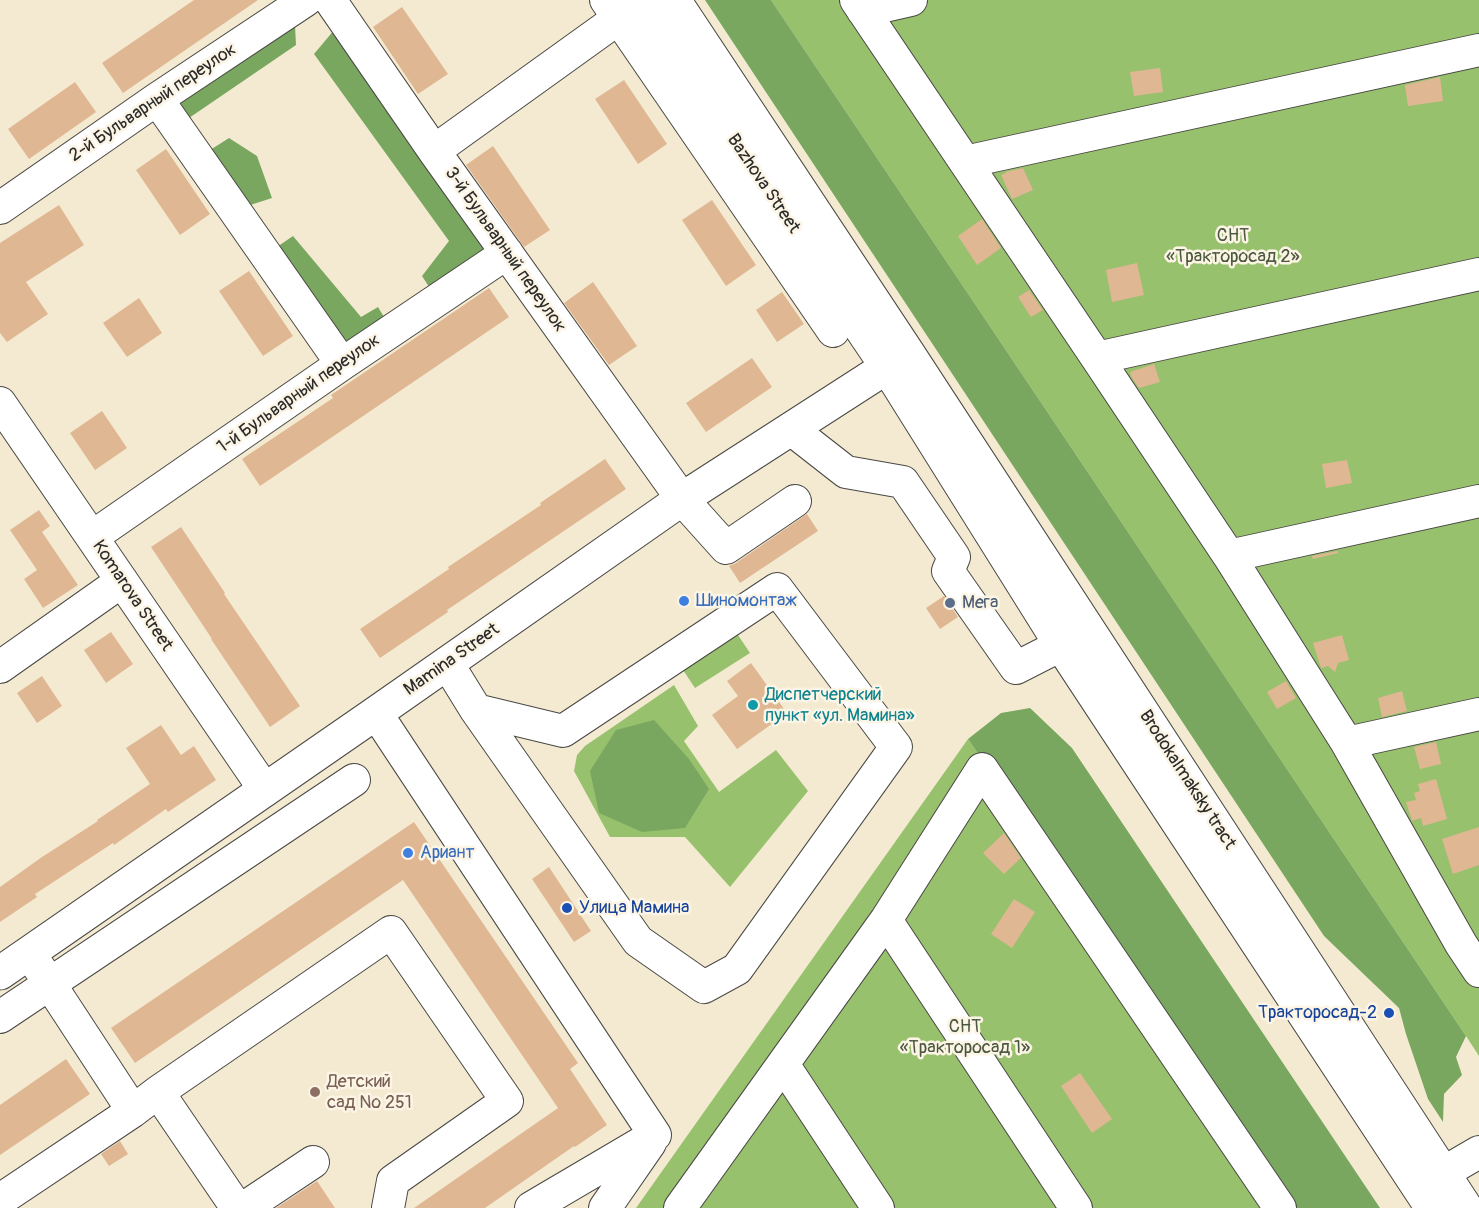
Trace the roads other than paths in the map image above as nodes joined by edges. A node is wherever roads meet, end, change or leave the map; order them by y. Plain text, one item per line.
1 (306, 0) edge
2 (330, 0) edge
3 (674, 0) edge
4 (911, 0) edge
5 (860, 5) edge
6 (622, 6) edge
7 (1479, 50) edge
8 (157, 99) junction
9 (434, 151) junction
10 (965, 162) junction
11 (0, 208) edge
12 (507, 254) junction
13 (1479, 274) edge
14 (833, 331) dead end
15 (1097, 358) junction
16 (898, 360) junction
17 (342, 364) junction
18 (0, 403) edge
19 (790, 429) junction
20 (682, 499) junction
21 (795, 501) dead end
22 (1479, 501) edge
23 (92, 537) junction
24 (1229, 556) junction
25 (122, 581) junction
26 (1061, 645) junction
27 (447, 663) junction
28 (0, 667) edge
29 (476, 710) junction
30 (376, 713) junction
31 (1479, 714) edge
32 (1347, 742) junction
33 (354, 780) dead end
34 (265, 790) junction
35 (886, 920) junction
36 (1470, 942) edge
37 (29, 953) junction
38 (1479, 971) edge
39 (0, 973) edge
40 (49, 983) junction
41 (0, 1017) edge
42 (783, 1064) junction
43 (158, 1092) junction
44 (133, 1111) junction
45 (655, 1134) junction
46 (1479, 1152) edge
47 (313, 1162) dead end
48 (1443, 1173) junction
49 (0, 1200) edge
50 (682, 1207) edge
51 (237, 1208) edge
52 (244, 1208) edge
53 (388, 1208) edge
54 (531, 1208) edge
55 (605, 1208) edge
56 (878, 1208) edge
57 (1076, 1208) edge
58 (1280, 1208) edge
59 (1432, 1208) edge
60 (1466, 1208) edge

1 - 8 street, 2-й Бульварный переулок
2 - 9 street, 3-й Бульварный переулок
3 - 16 main road, Bazhova Street
4 - 5 street
5 - 10 street
6 - 9 street
6 - 14 street
6 - 16 main road, Bazhova Street
7 - 10 street
8 - 11 street, 2-й Бульварный переулок
8 - 17 street
9 - 12 street, 3-й Бульварный переулок
10 - 15 street
12 - 17 street, 1-й Бульварный переулок
12 - 20 street, 3-й Бульварный переулок
13 - 15 street
15 - 24 street
16 - 19 main road, Mamina Street
16 - 26 main road, Brodokalmaksky tract
16 - 48 main road, Brodokalmaksky tract
17 - 23 street, 1-й Бульварный переулок
18 - 23 street, Komarova Street
19 - 20 main road, Mamina Street
19 - 26 street
20 - 21 street, 3-й Бульварный переулок
20 - 27 main road, Mamina Street
22 - 24 street
23 - 25 street, Komarova Street
24 - 32 street
25 - 28 street
25 - 34 street, Komarova Street
26 - 59 main road, Brodokalmaksky tract
27 - 29 street
27 - 30 main road, Mamina Street
29 - 29 street
30 - 34 main road, Mamina Street
30 - 45 street
31 - 32 street
32 - 36 street
33 - 40 street
34 - 37 main road, Mamina Street
35 - 42 street
35 - 57 street
35 - 58 street
36 - 38 street
37 - 39 main road, Mamina Street
37 - 40 street
40 - 41 street
40 - 44 street
42 - 50 street
42 - 56 street
43 - 44 street
43 - 51 street
43 - 53 street
44 - 49 street
45 - 54 street
45 - 55 street
46 - 48 street
47 - 52 street
48 - 60 main road, Brodokalmaksky tract

